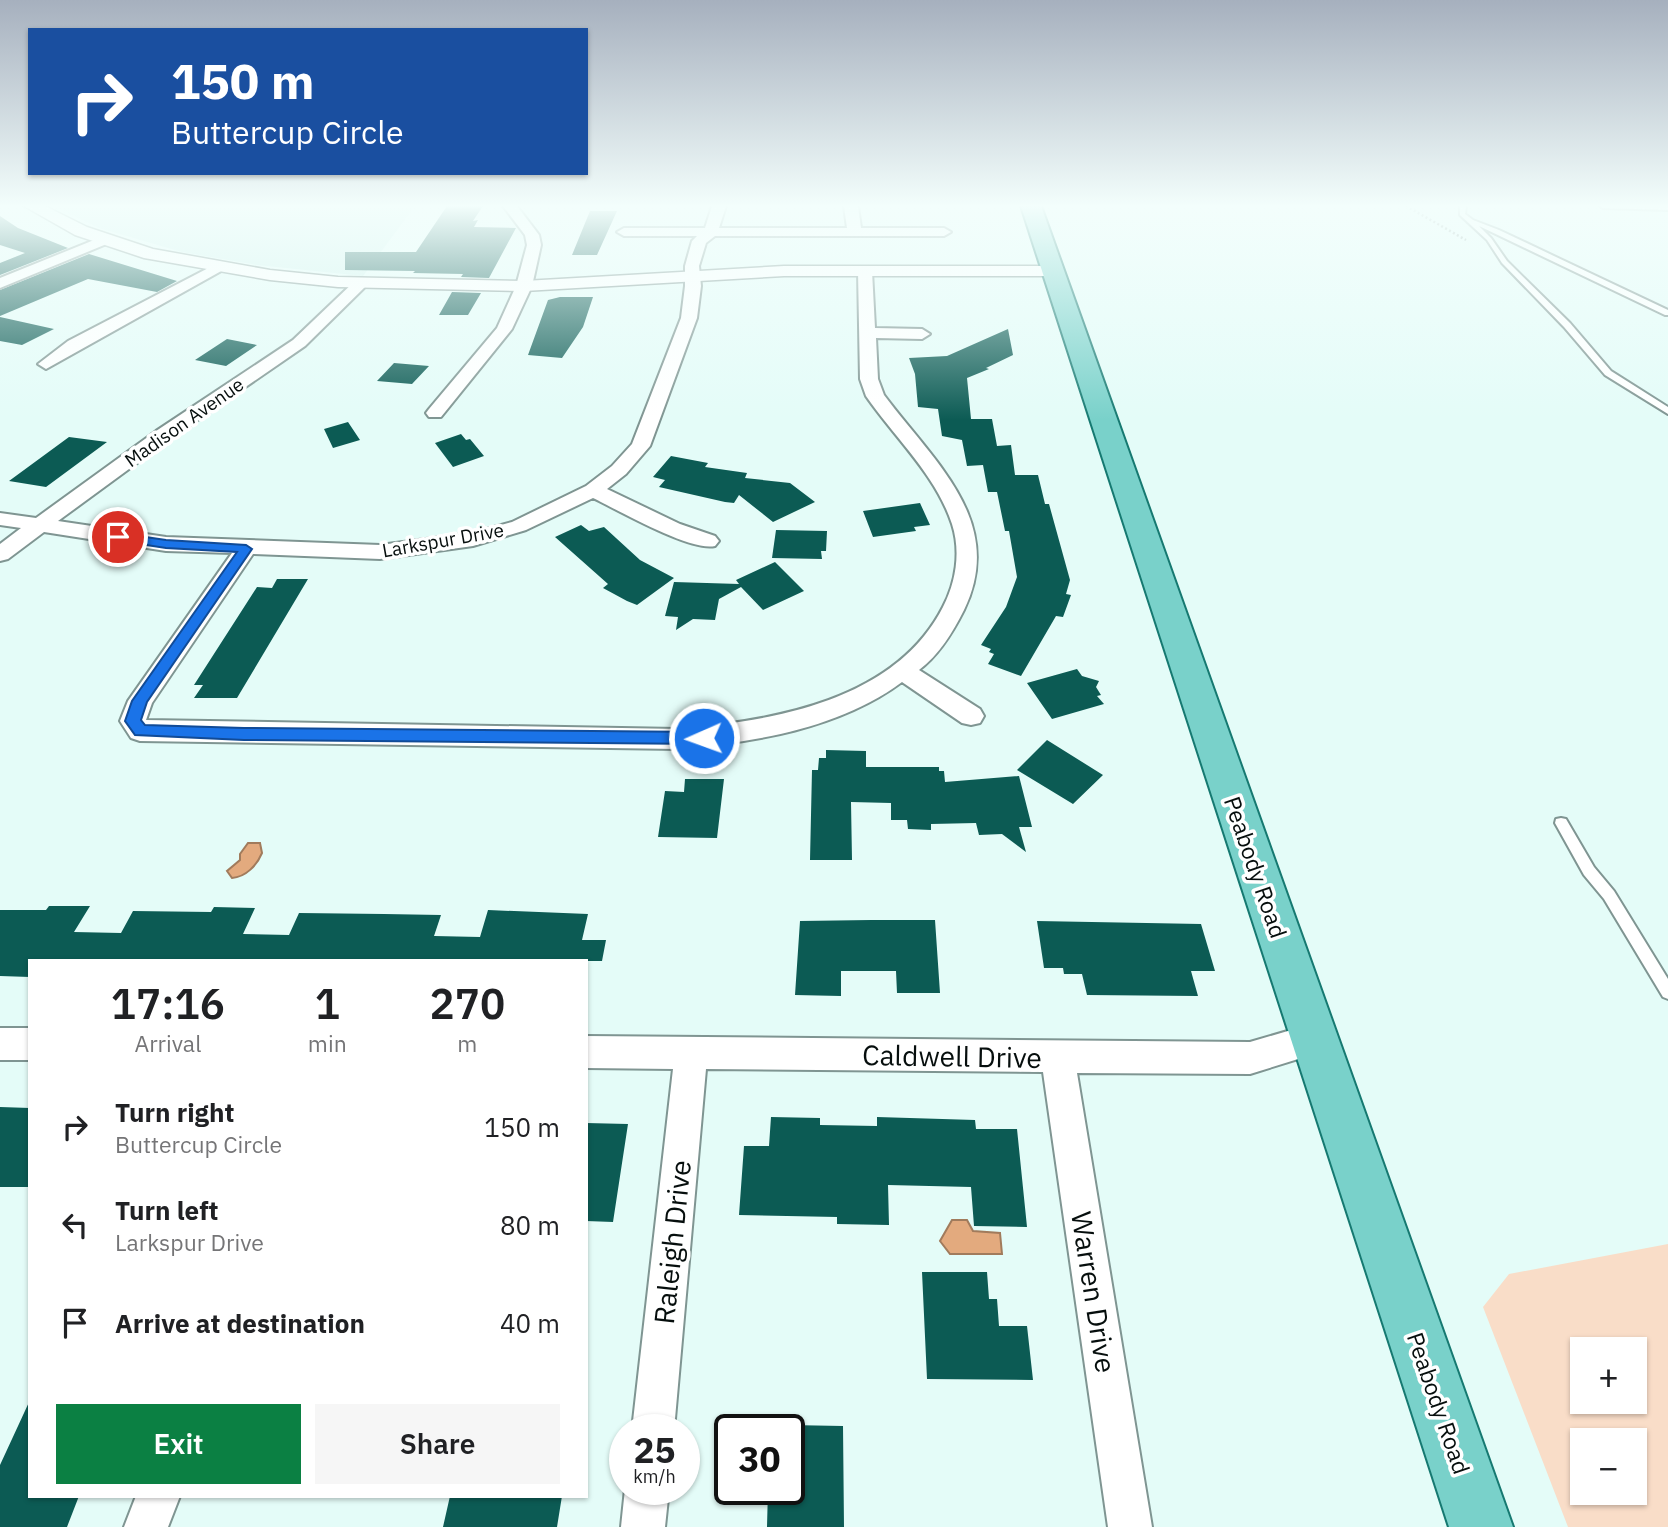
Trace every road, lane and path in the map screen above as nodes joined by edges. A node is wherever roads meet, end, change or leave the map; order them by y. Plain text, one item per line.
1 (199, 277) edge
2 (296, 277) edge
3 (526, 277) edge
4 (688, 277) edge
5 (693, 277) edge
6 (865, 277) edge
7 (1056, 277) edge
8 (1519, 277) edge
9 (1593, 277) edge
10 (361, 283) junction
11 (524, 286) junction
12 (1668, 313) edge
13 (867, 333) junction
14 (922, 334) dead end
15 (46, 364) dead end
16 (1668, 411) edge
17 (435, 413) dead end
18 (593, 490) junction
19 (0, 519) edge
20 (38, 526) junction
21 (708, 541) dead end
22 (246, 549) junction
23 (0, 554) edge
24 (903, 671) junction
25 (971, 716) dead end
26 (1562, 822) dead end
27 (1668, 992) edge
28 (1315, 1040) junction
29 (0, 1044) edge
30 (28, 1044) edge
31 (588, 1052) edge
32 (691, 1054) junction
33 (1058, 1058) junction
34 (655, 1414) edge
35 (157, 1498) edge
36 (645, 1505) edge
37 (146, 1527) edge
38 (643, 1527) edge
39 (1130, 1527) edge
40 (1481, 1527) edge

1 - 15 street
2 - 10 street
3 - 11 street
4 - 11 street
5 - 18 street, Larkspur Drive
6 - 13 street
7 - 28 main road, Peabody Road
8 - 16 lane
9 - 12 lane
10 - 11 street
10 - 20 street, Madison Avenue
11 - 17 street
13 - 14 street
13 - 24 street
18 - 21 street
18 - 22 street, Larkspur Drive
19 - 20 street, Larkspur Drive
20 - 22 street, Larkspur Drive
20 - 23 street, Madison Avenue
22 - 24 street
24 - 25 street
26 - 27 lane
28 - 33 street, Caldwell Drive
28 - 40 main road, Peabody Road
29 - 30 street
31 - 32 street, Caldwell Drive
32 - 33 street, Caldwell Drive
32 - 34 street, Raleigh Drive
33 - 39 street, Warren Drive
35 - 37 street
36 - 38 street

